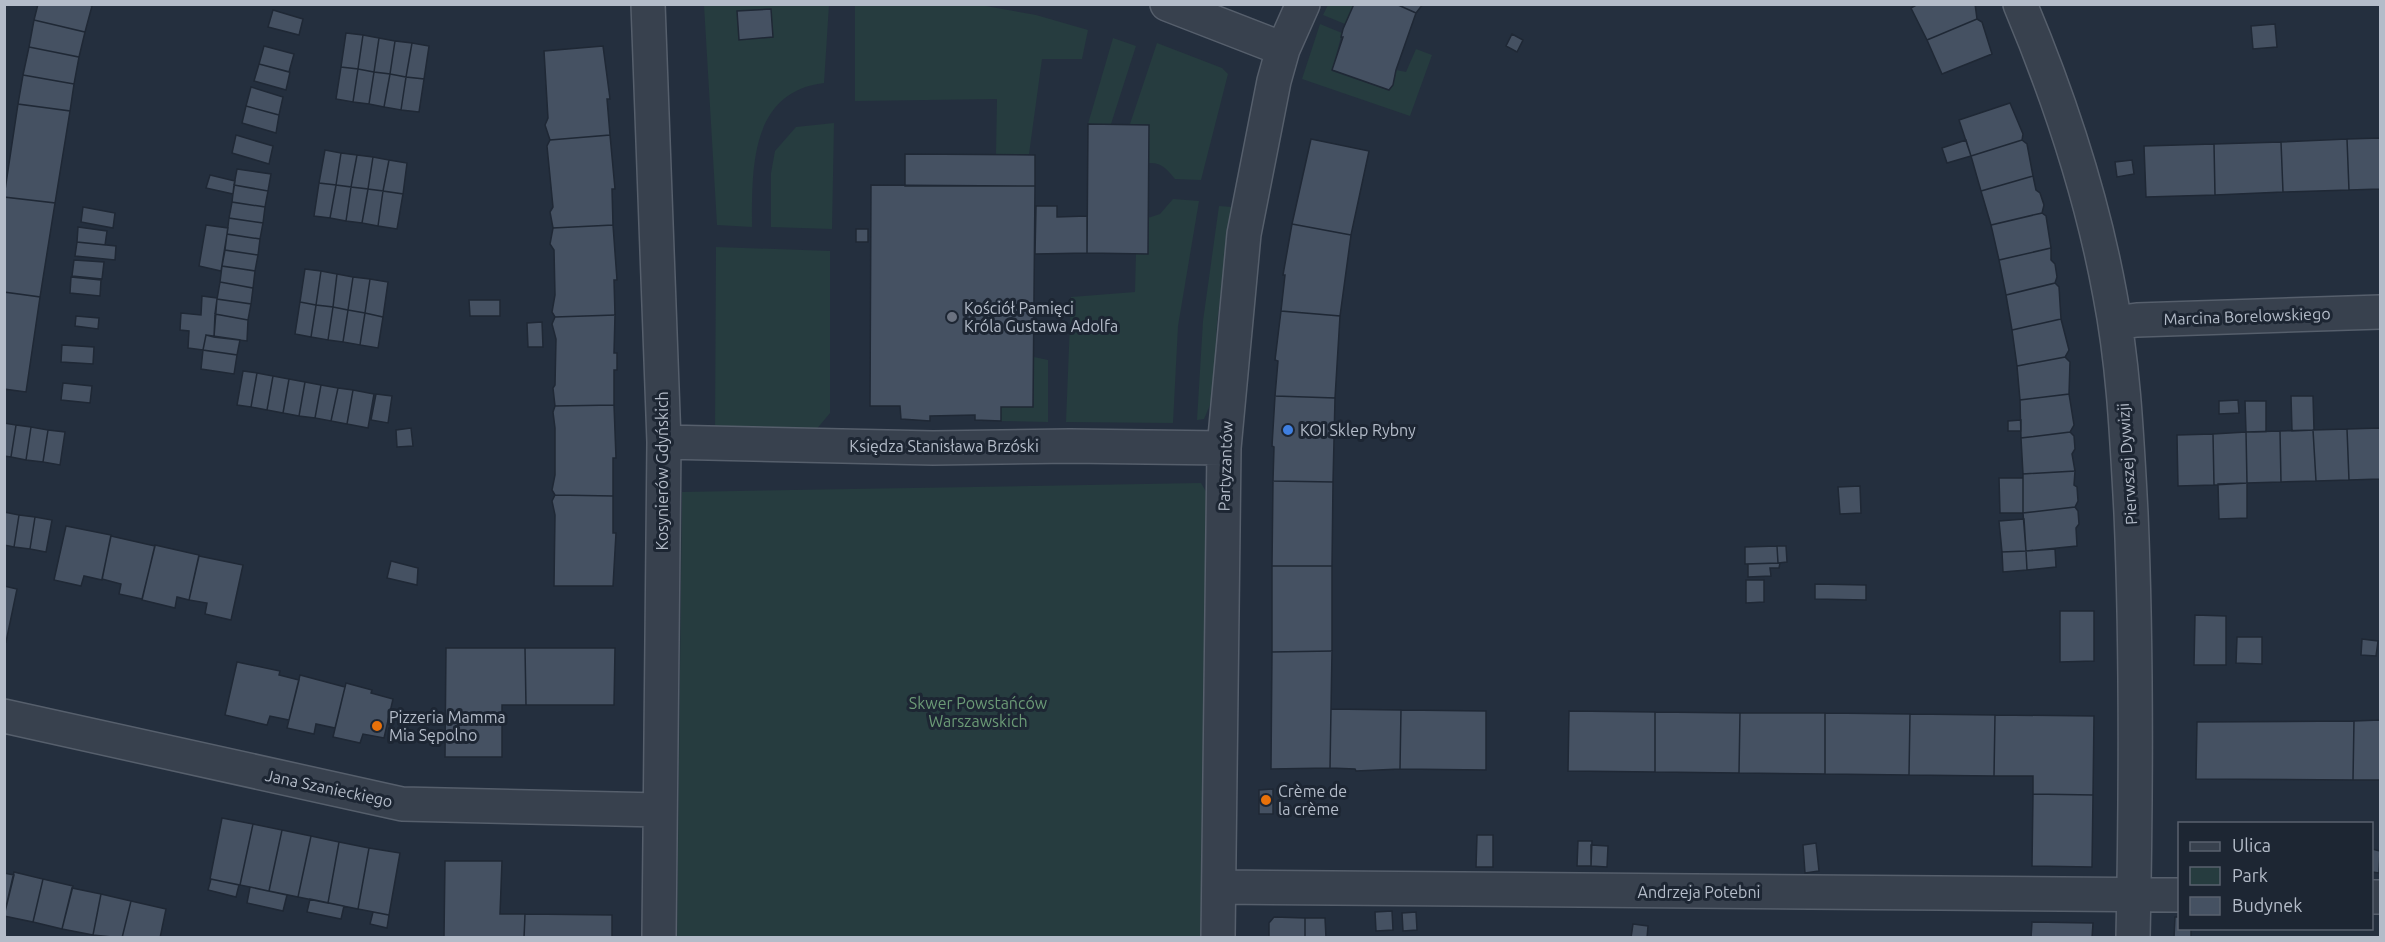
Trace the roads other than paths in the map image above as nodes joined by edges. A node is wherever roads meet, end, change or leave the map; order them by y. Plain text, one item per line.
1 (648, 4) edge
2 (1167, 4) edge
3 (1303, 4) edge
4 (2020, 4) edge
5 (1283, 49) junction
6 (2380, 312) edge
7 (2115, 324) junction
8 (664, 442) junction
9 (1224, 448) junction
10 (4, 716) edge
11 (659, 810) junction
12 (1219, 888) junction
13 (2134, 894) junction
14 (2178, 895) edge
15 (658, 938) edge
16 (1218, 938) edge
17 (2133, 938) edge

1 - 8 street, Kosynierów Gdyńskich
2 - 5 street
3 - 5 street, Partyzantów
4 - 7 street, Pierwszej Dywizji
5 - 9 street, Partyzantów
6 - 7 street, Marcina Borelowskiego
7 - 13 street, Pierwszej Dywizji
8 - 9 street, Księdza Stanisława Brzóski
8 - 11 street, Kosynierów Gdyńskich
9 - 12 street, Partyzantów
10 - 11 street, Jana Szanieckiego
11 - 15 street, Kosynierów Gdyńskich
12 - 13 street, Andrzeja Potebni
12 - 16 street, Partyzantów
13 - 14 street, Andrzeja Potebni
13 - 17 street, Pierwszej Dywizji

